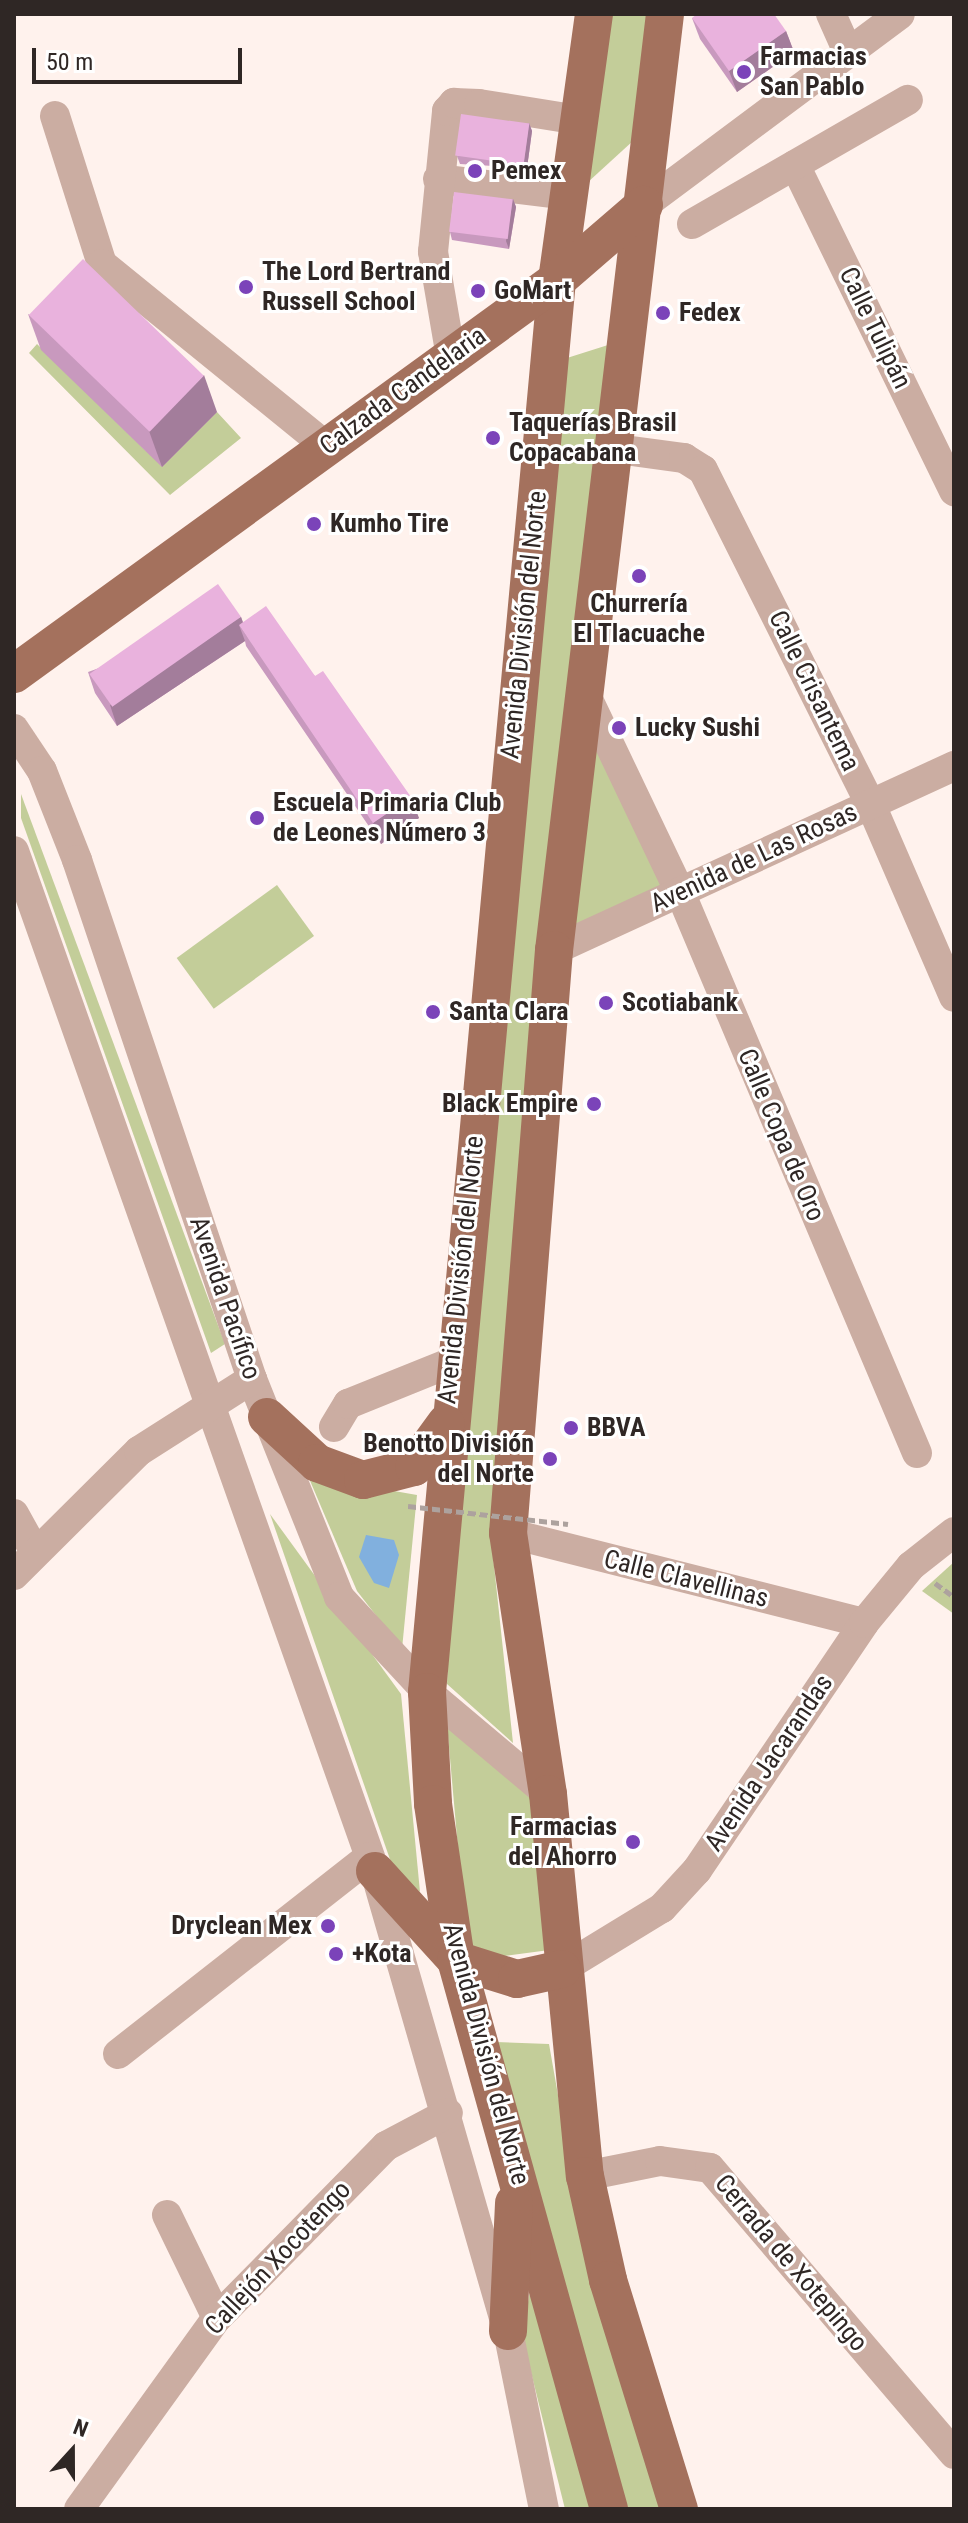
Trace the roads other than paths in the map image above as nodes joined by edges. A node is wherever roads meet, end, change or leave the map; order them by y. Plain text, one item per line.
1 (594, 14) edge
2 (665, 14) edge
3 (831, 14) edge
4 (900, 14) edge
5 (848, 52) junction
6 (908, 100) dead end
7 (55, 116) dead end
8 (579, 120) junction
9 (795, 165) junction
10 (438, 179) junction
11 (569, 195) junction
12 (644, 205) junction
13 (692, 224) dead end
14 (557, 280) junction
15 (451, 357) junction
16 (327, 447) junction
17 (617, 449) junction
18 (954, 491) edge
19 (14, 674) edge
20 (583, 688) junction
21 (14, 729) edge
22 (954, 766) edge
23 (871, 805) junction
24 (14, 851) edge
25 (680, 892) junction
26 (554, 950) junction
27 (954, 997) edge
28 (452, 1362) junction
29 (252, 1379) junction
30 (211, 1400) junction
31 (267, 1417) junction
32 (446, 1423) junction
33 (334, 1427) dead end
34 (917, 1453) dead end
35 (14, 1514) edge
36 (954, 1532) edge
37 (508, 1533) junction
38 (33, 1548) junction
39 (14, 1575) edge
40 (864, 1623) junction
41 (427, 1692) junction
42 (548, 1794) junction
43 (372, 1864) junction
44 (456, 1960) junction
45 (562, 1969) junction
46 (118, 2054) dead end
47 (448, 2113) junction
48 (516, 2168) junction
49 (585, 2176) junction
50 (167, 2215) dead end
51 (217, 2318) junction
52 (508, 2331) junction
53 (954, 2454) edge
54 (79, 2509) edge
55 (544, 2509) edge
56 (609, 2509) edge
57 (679, 2509) edge

1 - 8 main road, Avenida División del Norte
2 - 12 main road
3 - 5 street
4 - 5 street, Calzada Candelaria
5 - 12 street, Calzada Candelaria
6 - 9 street
7 - 16 street
8 - 10 street
8 - 11 main road, Avenida División del Norte
9 - 13 street
9 - 18 street, Calle Tulipán
10 - 11 street
10 - 15 street
11 - 14 main road, Avenida División del Norte
12 - 14 main road, Calzada Candelaria
12 - 17 main road
14 - 15 main road, Calzada Candelaria
14 - 28 main road, Avenida División del Norte
15 - 16 main road, Calzada Candelaria
16 - 19 main road, Calzada Candelaria
17 - 20 main road
17 - 23 street, Calle Crisantema
20 - 25 street, Calle Copa de Oro
20 - 26 main road
21 - 29 street, Avenida Pacífico
22 - 23 street, Avenida de Las Rosas
23 - 25 street, Avenida de Las Rosas
23 - 27 street, Calle Crisantema
24 - 30 street, Avenida Pacífico
25 - 26 street, Avenida de Las Rosas
25 - 34 street, Calle Copa de Oro
26 - 37 main road
28 - 32 main road, Avenida División del Norte
28 - 33 street
29 - 30 street
29 - 31 street, Avenida Pacífico
30 - 38 street
30 - 43 street, Avenida Pacífico
31 - 32 main road
31 - 41 street, Avenida Pacífico
32 - 41 main road, Avenida División del Norte
35 - 38 street
36 - 40 street, Avenida Jacarandas
37 - 40 street, Calle Clavellinas
37 - 42 main road
38 - 39 street
40 - 45 street, Avenida Jacarandas
41 - 42 street, Avenida Pacífico
41 - 44 main road, Avenida División del Norte
42 - 45 main road
43 - 44 main road
43 - 46 street
43 - 47 street, Avenida División del Norte
44 - 45 main road
44 - 48 main road, Avenida División del Norte
45 - 49 main road
47 - 51 street, Callejón Xocotengo
47 - 52 street, Avenida División del Norte
48 - 52 main road
48 - 56 main road, Avenida División del Norte
49 - 53 street, Cerrada de Xotepingo
49 - 57 main road
50 - 51 street
51 - 54 street, Callejón Xocotengo
52 - 55 street, Avenida División del Norte

